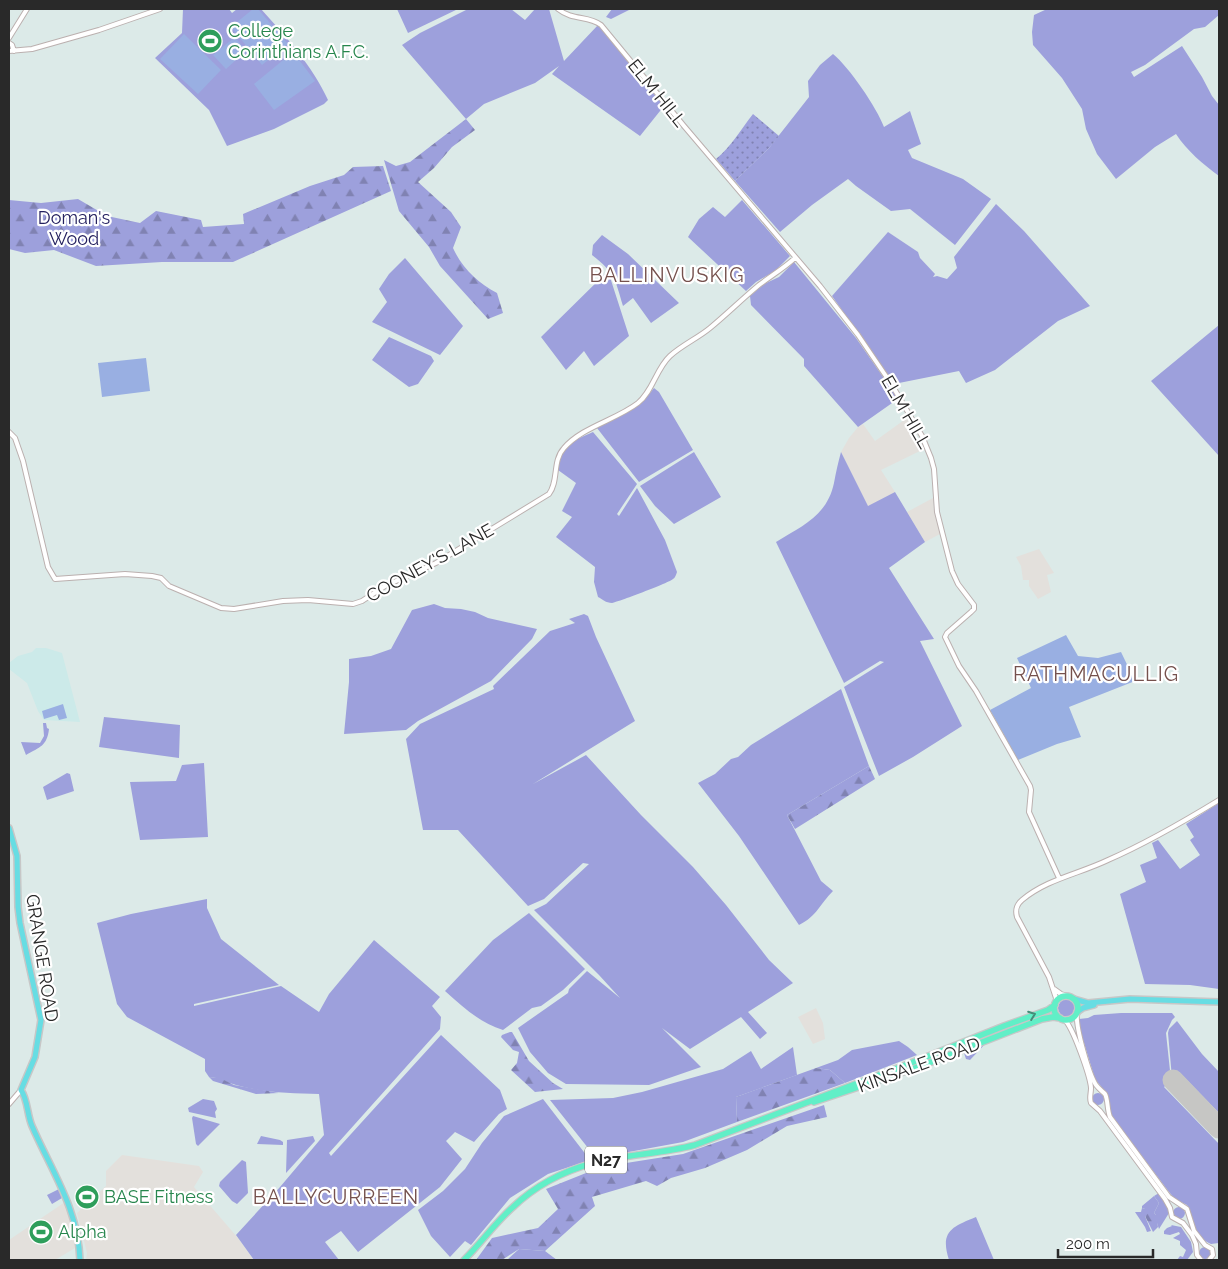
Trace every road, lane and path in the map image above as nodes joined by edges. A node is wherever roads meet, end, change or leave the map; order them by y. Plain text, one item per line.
1 (27, 9) edge
2 (160, 9) edge
3 (558, 9) edge
4 (9, 38) edge
5 (9, 43) edge
6 (9, 51) edge
7 (14, 51) junction
8 (795, 258) junction
9 (9, 432) edge
10 (1219, 800) edge
11 (9, 828) edge
12 (1059, 878) junction
13 (1054, 989) junction
14 (1068, 996) junction
15 (1074, 999) junction
16 (1174, 1000) junction
17 (1219, 1002) edge
18 (1056, 1003) junction
19 (1077, 1013) junction
20 (1062, 1019) junction
21 (968, 1040) junction
22 (960, 1051) junction
23 (20, 1090) junction
24 (1102, 1092) junction
25 (1091, 1094) junction
26 (1106, 1101) junction
27 (9, 1104) edge
28 (1094, 1106) junction
29 (777, 1114) junction
30 (1182, 1206) junction
31 (1171, 1211) junction
32 (1188, 1214) junction
33 (1179, 1221) junction
34 (1205, 1245) junction
35 (1197, 1250) junction
36 (80, 1260) edge
37 (464, 1260) edge
38 (1201, 1260) edge
39 (1209, 1260) edge

1 - 4 street
2 - 7 street
3 - 8 street, ELM HILL
5 - 7 street
6 - 7 street
8 - 9 street, COONEY'S LANE
8 - 12 street, ELM HILL
10 - 12 street
11 - 23 main road, GRANGE ROAD
12 - 13 street
13 - 14 street
13 - 18 street
14 - 15 highway
14 - 18 highway, N27
15 - 16 main road
15 - 19 highway
16 - 17 main road
16 - 19 main road
18 - 20 highway
21 -> 18 highway, KINSALE ROAD / N27
19 - 20 highway, N27
19 - 24 street
20 - 22 highway, KINSALE ROAD / N27
20 - 25 street
21 - 22 highway
21 - 29 highway, KINSALE ROAD / N27
22 - 29 highway, KINSALE ROAD / N27
23 - 27 street
23 - 36 main road
24 - 25 street
24 - 26 street
25 - 28 street
26 - 28 street
26 - 30 street
28 - 31 street
29 - 37 highway, KINSALE ROAD / N27
30 - 31 street
30 - 32 street
31 - 33 street
32 - 33 street
32 - 34 street
33 - 35 street
34 - 35 street
34 - 39 street
35 - 38 street

